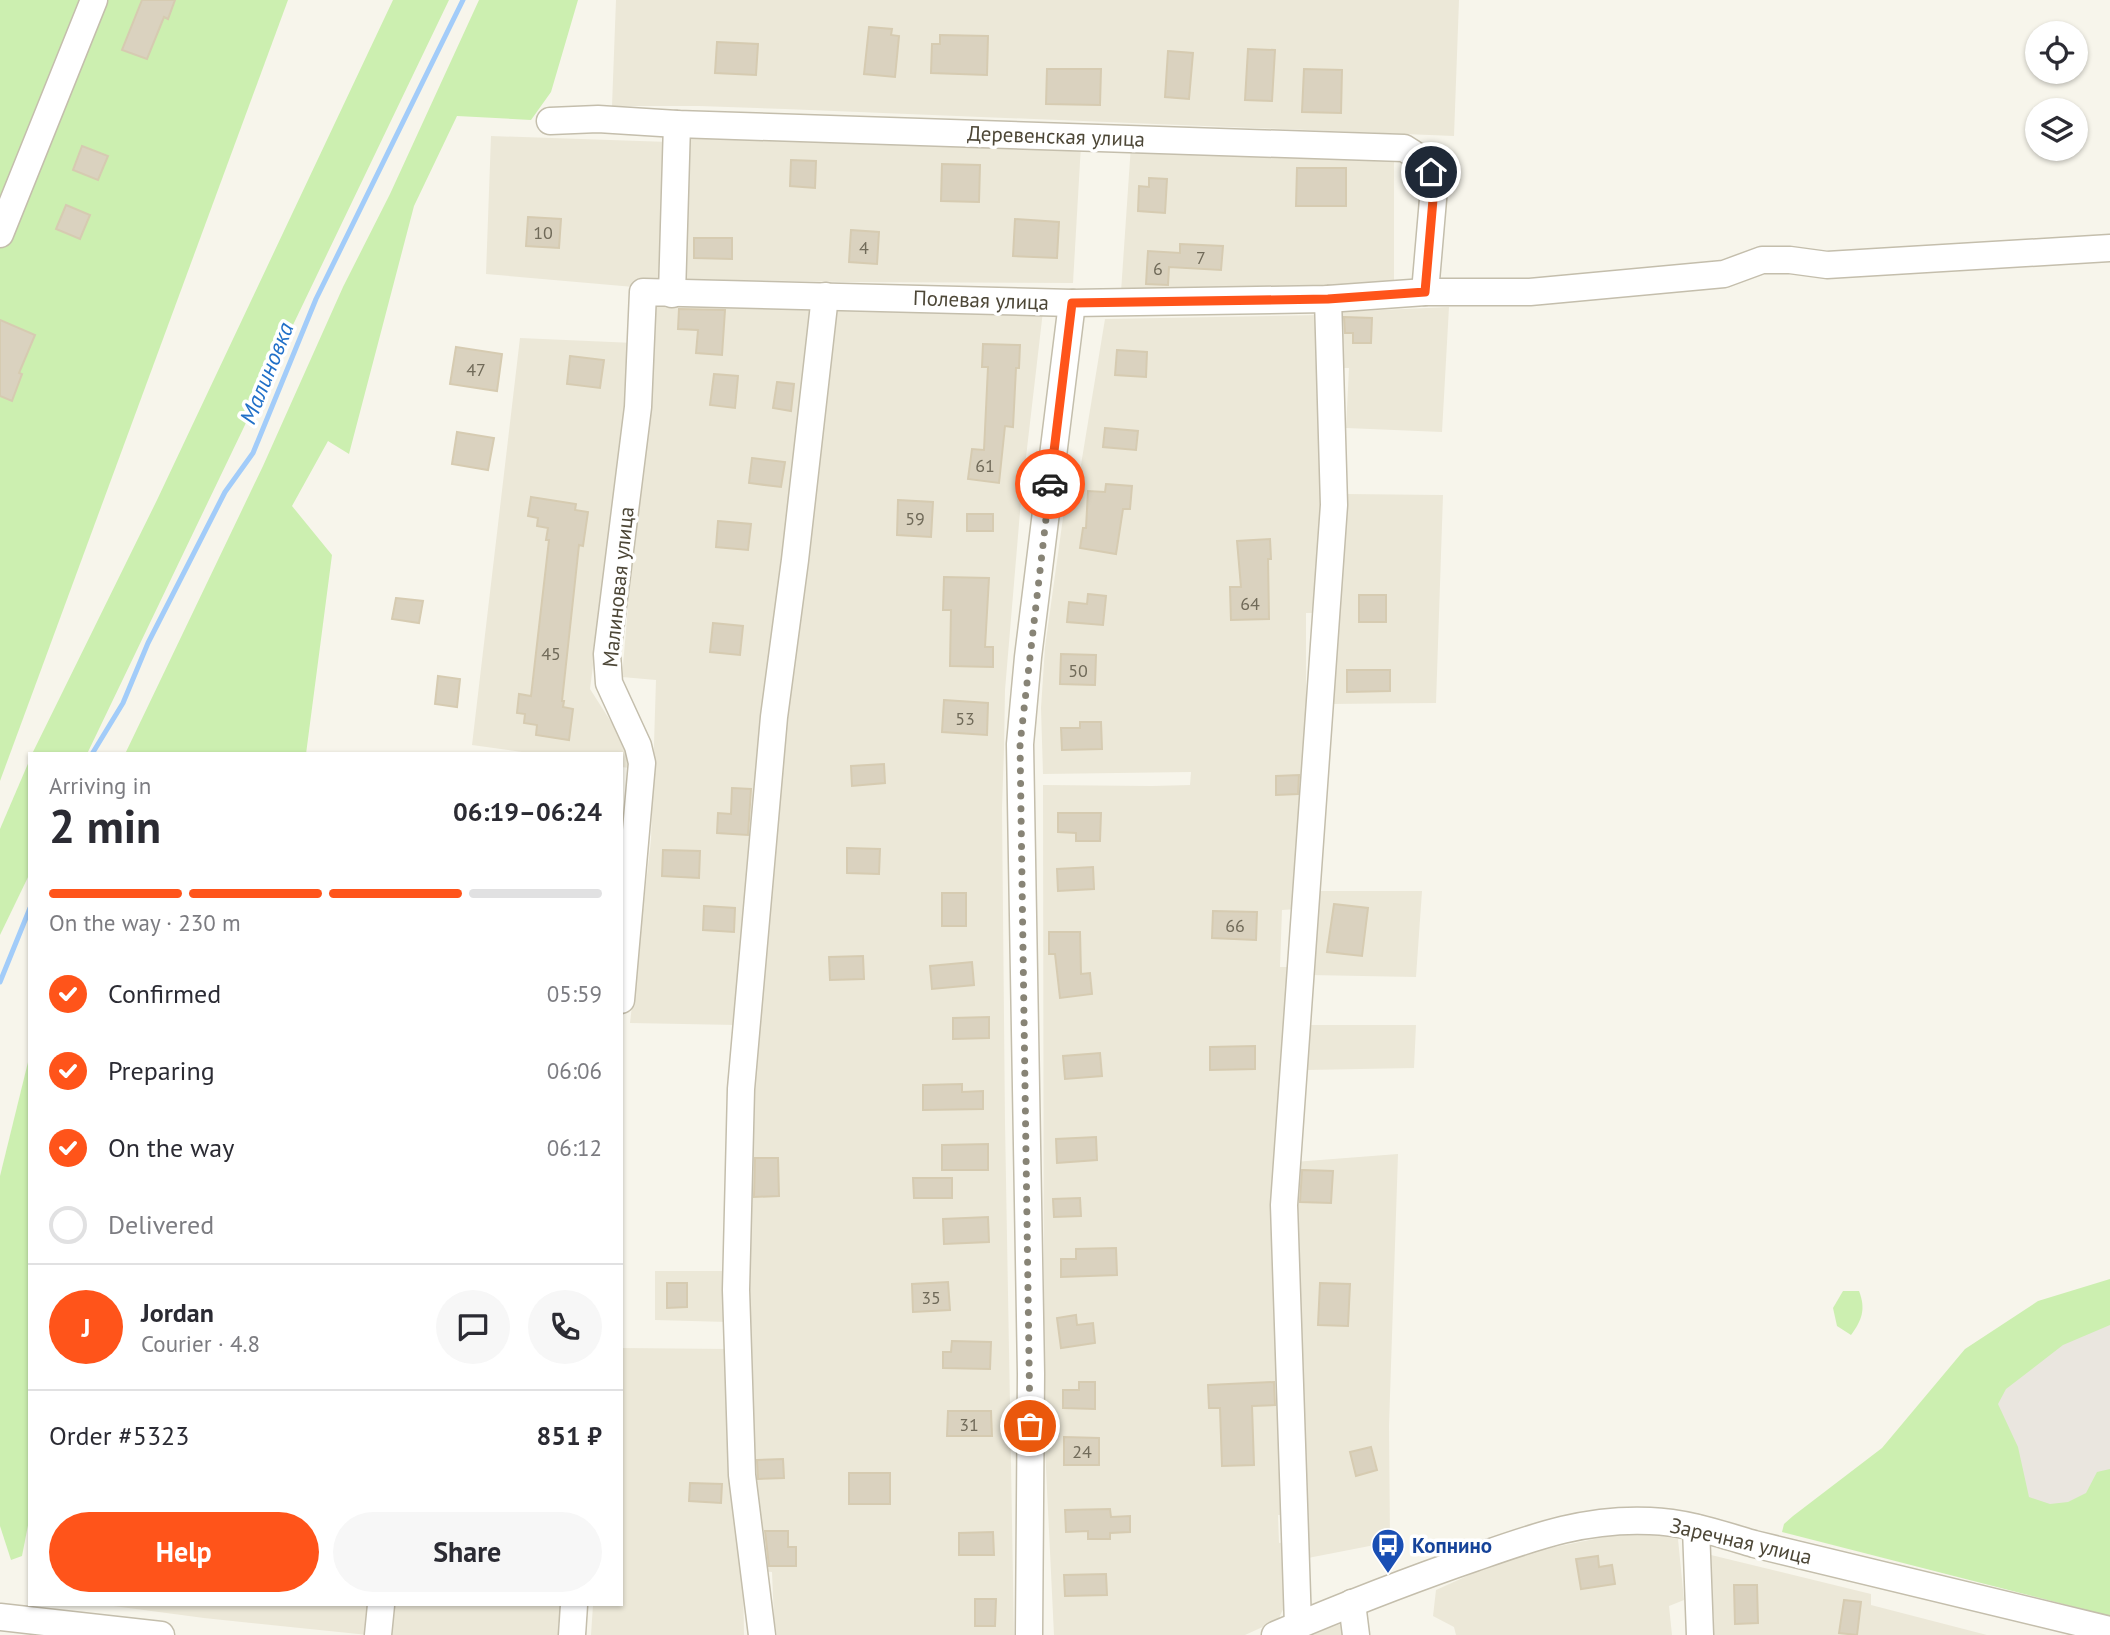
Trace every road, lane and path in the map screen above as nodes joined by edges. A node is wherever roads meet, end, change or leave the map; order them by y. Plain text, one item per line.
1 (94, 0) edge
2 (550, 121) dead end
3 (677, 124) junction
4 (0, 234) edge
5 (2110, 247) edge
6 (643, 292) joint
7 (1425, 292) junction
8 (672, 294) junction
9 (825, 296) junction
10 (1328, 299) junction
11 (1072, 303) junction
12 (623, 977) edge
13 (1696, 1528) junction
14 (1352, 1603) junction
15 (381, 1606) edge
16 (574, 1606) edge
17 (0, 1617) edge
18 (1287, 1630) edge
19 (2110, 1630) edge
20 (161, 1635) edge
21 (378, 1635) edge
22 (572, 1635) edge
23 (762, 1635) edge
24 (1029, 1635) edge
25 (1356, 1635) edge
26 (1700, 1635) edge

1 - 4 street
2 - 3 street, Деревенская улица
3 - 7 street, Деревенская улица
3 - 8 street
5 - 7 street, Полевая улица
6 - 8 street, Полевая улица
6 - 12 street, Малиновая улица
7 - 10 street, Полевая улица
8 - 9 street, Полевая улица
9 - 11 street, Полевая улица
9 - 23 street
10 - 11 street, Полевая улица
10 - 18 street
11 - 24 street
13 - 14 street, Заречная улица
13 - 19 street, Заречная улица
13 - 26 street
14 - 18 street, Заречная улица
14 - 25 street
15 - 21 street
16 - 22 street
17 - 20 street

